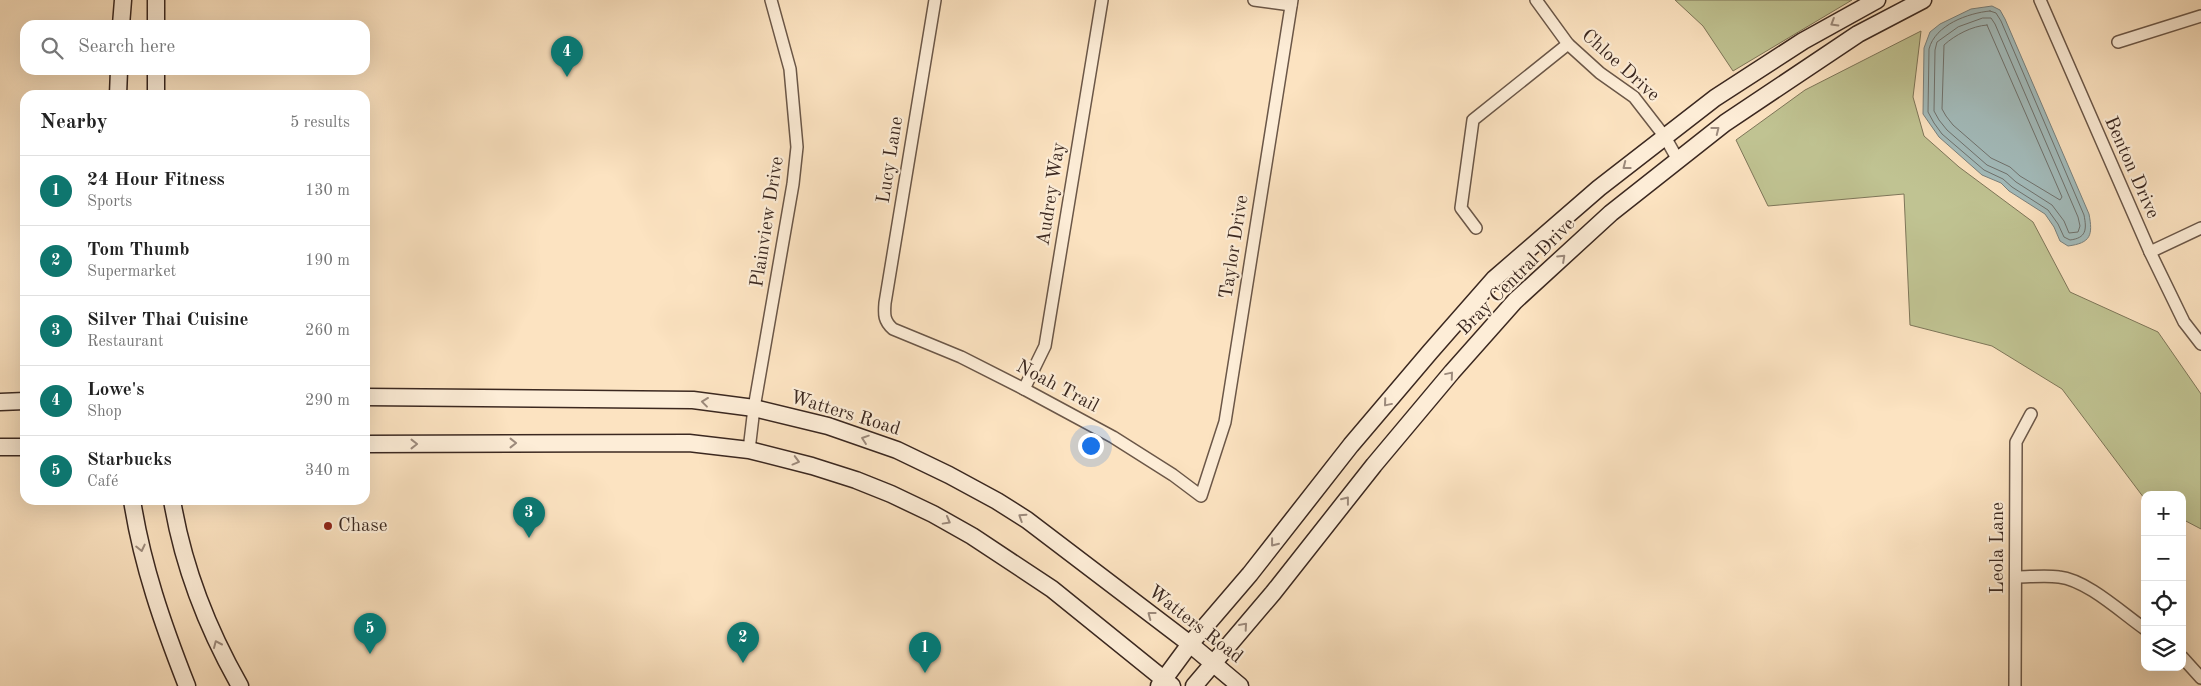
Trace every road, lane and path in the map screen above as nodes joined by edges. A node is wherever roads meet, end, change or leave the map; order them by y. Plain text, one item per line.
1 (122, 0) edge
2 (156, 0) edge
3 (771, 0) edge
4 (935, 0) edge
5 (1102, 0) edge
6 (1254, 0) edge
7 (1536, 0) edge
8 (1877, 0) edge
9 (1923, 0) edge
10 (2040, 0) edge
11 (1292, 3) edge
12 (2201, 16) edge
13 (121, 20) edge
14 (156, 20) edge
15 (2118, 42) dead end
16 (1568, 44) junction
17 (119, 75) edge
18 (156, 75) edge
19 (118, 90) edge
20 (156, 90) edge
21 (1665, 137) junction
22 (1678, 160) junction
23 (1476, 228) dead end
24 (2201, 228) edge
25 (2150, 252) junction
26 (888, 325) joint
27 (2201, 344) edge
28 (1024, 389) junction
29 (370, 397) edge
30 (20, 401) edge
31 (0, 402) edge
32 (754, 408) junction
33 (2031, 414) dead end
34 (370, 444) edge
35 (0, 447) edge
36 (20, 447) edge
37 (749, 450) junction
38 (1201, 496) joint
39 (133, 505) edge
40 (173, 505) edge
41 (2016, 577) junction
42 (2141, 627) edge
43 (1190, 644) junction
44 (2186, 661) edge
45 (1212, 663) junction
46 (2201, 678) edge
47 (1164, 684) edge
48 (186, 686) edge
49 (240, 686) edge
50 (1194, 686) edge
51 (1240, 686) edge
52 (2015, 686) edge

1 - 13 main road
2 - 14 main road
3 - 32 street, Plainview Drive
4 - 26 street, Lucy Lane
5 - 28 street, Audrey Way
6 - 11 street
7 - 16 street, Chloe Drive
8 -> 21 main road, Bray Central Drive
22 -> 9 main road, Bray Central Drive
10 - 25 street, Benton Drive
11 - 38 street, Taylor Drive
12 - 15 street
16 - 21 street, Chloe Drive
16 - 23 street
17 - 19 main road
18 - 20 main road
21 - 22 street, Chloe Drive
21 -> 43 main road, Bray Central Drive
45 -> 22 main road, Bray Central Drive
24 - 25 street
25 - 27 street, Benton Drive
26 - 28 street, Noah Trail
28 - 38 street, Noah Trail
32 -> 29 main road, Watters Road
30 - 31 main road
32 - 37 street, Plainview Drive
43 -> 32 main road, Watters Road
33 - 41 street, Leola Lane
34 -> 37 main road
35 - 36 main road
37 -> 47 main road
39 -> 48 main road
49 -> 40 main road
41 - 42 street
41 - 52 street, Leola Lane
43 - 45 main road, Watters Road
43 - 47 main road, Bray Central Drive
44 - 46 street
45 - 50 main road, Bray Central Drive
45 - 51 main road, Watters Road

